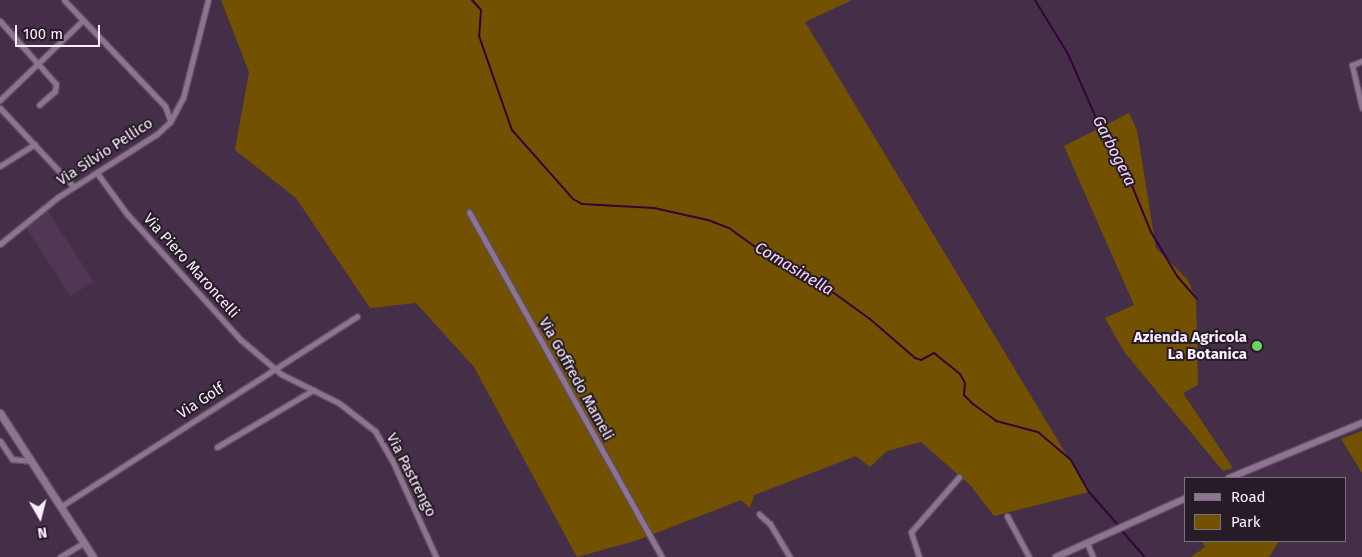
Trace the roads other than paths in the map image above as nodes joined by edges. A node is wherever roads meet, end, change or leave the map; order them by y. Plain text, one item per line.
1 (64, 0) edge
2 (208, 0) edge
3 (83, 20) junction
4 (0, 21) edge
5 (1362, 61) edge
6 (38, 63) junction
7 (0, 100) edge
8 (39, 105) dead end
9 (0, 108) edge
10 (1362, 108) edge
11 (170, 122) junction
12 (35, 144) junction
13 (0, 166) edge
14 (98, 173) junction
15 (74, 187) junction
16 (469, 212) dead end
17 (0, 244) edge
18 (357, 316) dead end
19 (274, 368) junction
20 (313, 390) junction
21 (0, 413) edge
22 (1362, 423) edge
23 (0, 441) edge
24 (217, 447) dead end
25 (30, 461) junction
26 (960, 477) dead end
27 (1231, 477) edge
28 (1184, 499) edge
29 (60, 507) junction
30 (759, 514) dead end
31 (1007, 516) dead end
32 (83, 542) junction
33 (1088, 543) junction
34 (60, 557) edge
35 (93, 557) edge
36 (436, 557) edge
37 (662, 557) edge
38 (790, 557) edge
39 (920, 557) edge
40 (1028, 557) edge
41 (1056, 557) edge
42 (1094, 557) edge

1 - 3 street
2 - 11 street, Via Silvio Pellico
3 - 6 street
3 - 11 street
4 - 6 street
5 - 10 street
6 - 7 street
6 - 8 street
9 - 12 street
11 - 14 street, Via Silvio Pellico
12 - 13 street
12 - 15 street
14 - 15 street, Via Silvio Pellico
14 - 19 street, Via Piero Maroncelli
15 - 17 street, Via Silvio Pellico
16 - 37 street, Via Goffredo Mameli
18 - 19 street, Via Golf
19 - 20 street, Via Pastrengo
19 - 29 street, Via Golf
20 - 24 street
20 - 36 street, Via Pastrengo
21 - 25 main road
22 - 27 street
23 - 25 street
25 - 29 main road
26 - 39 street
28 - 33 street
29 - 32 main road
30 - 38 street
31 - 40 street
32 - 34 street
32 - 35 main road
33 - 41 street
33 - 42 street

